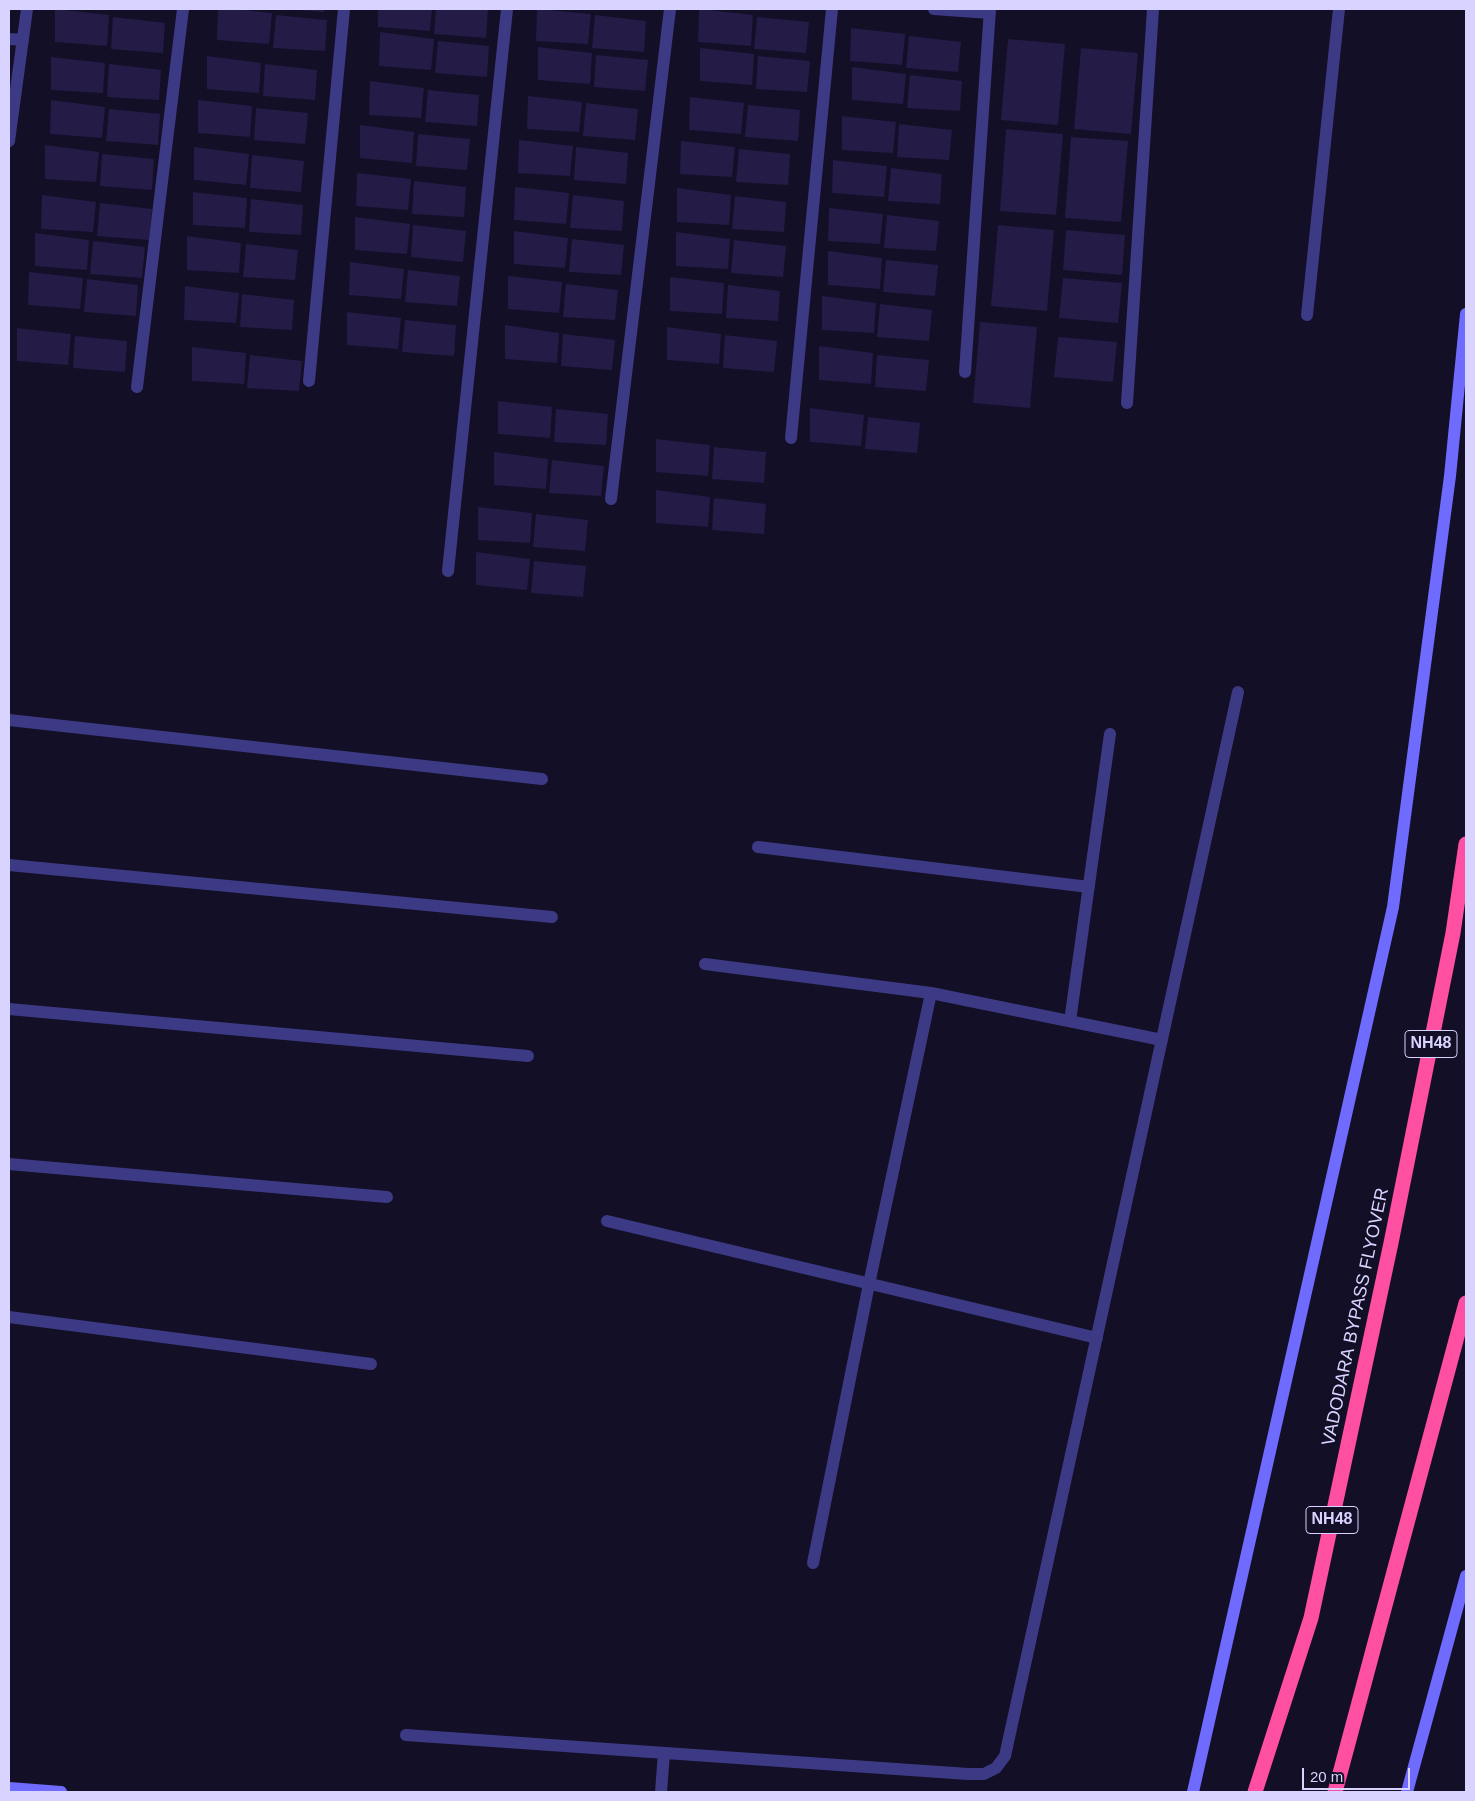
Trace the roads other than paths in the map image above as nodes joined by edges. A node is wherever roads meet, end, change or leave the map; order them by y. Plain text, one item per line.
1 (28, 9) edge
2 (183, 9) edge
3 (344, 9) edge
4 (507, 9) edge
5 (670, 9) edge
6 (832, 9) edge
7 (934, 9) edge
8 (1153, 9) edge
9 (1339, 9) edge
10 (990, 11) edge
11 (9, 39) edge
12 (23, 40) junction
13 (9, 141) edge
14 (1466, 314) edge
15 (1307, 315) dead end
16 (965, 372) dead end
17 (309, 381) dead end
18 (137, 387) dead end
19 (1127, 403) dead end
20 (791, 438) dead end
21 (611, 499) dead end
22 (448, 571) dead end
23 (1238, 692) dead end
24 (9, 720) edge
25 (1110, 734) dead end
26 (542, 779) dead end
27 (1466, 844) edge
28 (758, 847) dead end
29 (9, 865) edge
30 (1088, 887) junction
31 (552, 917) dead end
32 (706, 964) dead end
33 (931, 993) junction
34 (9, 1009) edge
35 (1070, 1021) junction
36 (1162, 1040) junction
37 (528, 1056) dead end
38 (9, 1164) edge
39 (388, 1197) dead end
40 (607, 1221) dead end
41 (869, 1284) junction
42 (1466, 1303) edge
43 (9, 1317) edge
44 (1097, 1338) junction
45 (371, 1364) dead end
46 (814, 1563) dead end
47 (1466, 1576) edge
48 (406, 1734) dead end
49 (664, 1753) junction
50 (9, 1788) edge
51 (61, 1792) edge
52 (661, 1792) edge
53 (1193, 1792) edge
54 (1255, 1792) edge
55 (1335, 1792) edge
56 (1407, 1792) edge

1 - 12 street
2 - 18 street
3 - 17 street
4 - 22 street
5 - 21 street
6 - 20 street
7 - 10 street
8 - 19 street
9 - 15 street
10 - 16 street
11 - 12 street
12 - 13 street
14 - 53 street
23 - 36 street
24 - 26 street
25 - 30 street
27 - 54 highway, VADODARA BYPASS FLYOVER / NH48
28 - 30 street
29 - 31 street
30 - 35 street
32 - 33 street
33 - 35 street
33 - 41 street
34 - 37 street
35 - 36 street
36 - 44 street
38 - 39 street
40 - 41 street
41 - 44 street
41 - 46 street
42 - 55 highway
43 - 45 street
44 - 49 street
47 - 56 street
48 - 49 street
49 - 52 street
50 - 51 street

